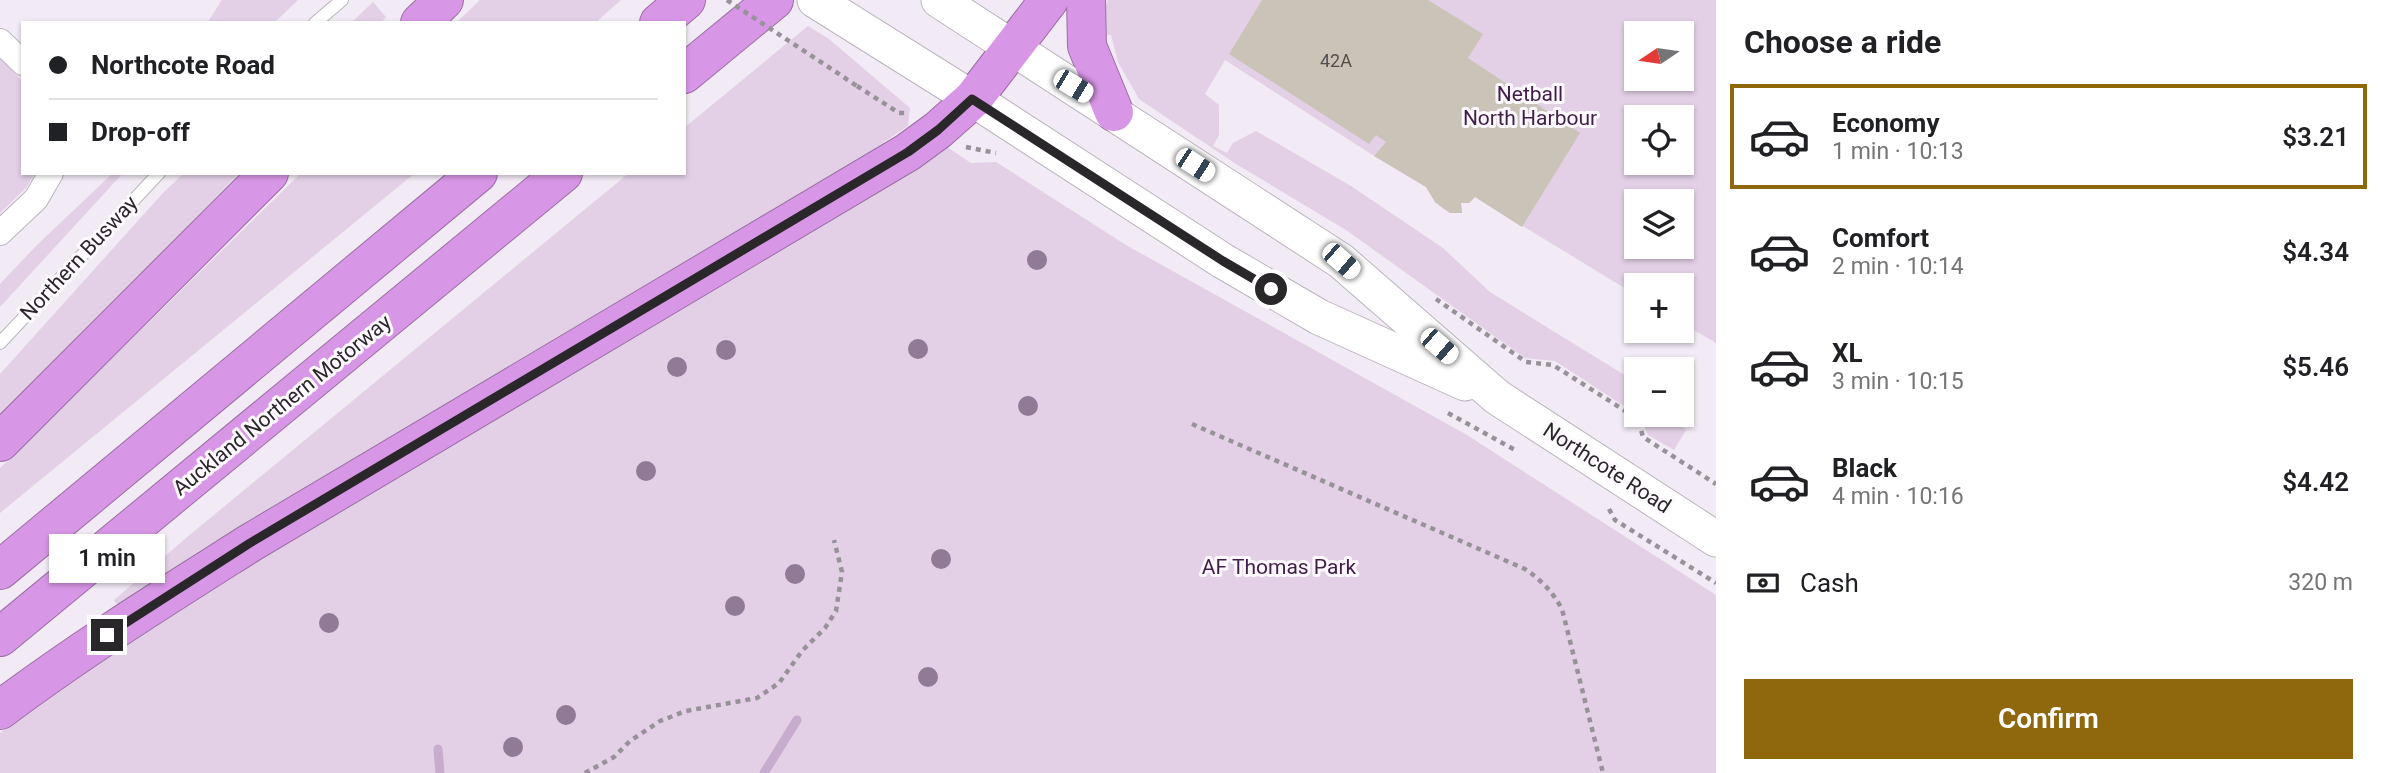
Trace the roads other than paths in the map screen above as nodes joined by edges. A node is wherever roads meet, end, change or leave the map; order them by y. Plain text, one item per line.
1 (342, 0) edge
2 (444, 0) edge
3 (686, 0) edge
4 (774, 0) edge
5 (815, 0) edge
6 (939, 0) edge
7 (1049, 0) edge
8 (1086, 0) edge
9 (318, 21) edge
10 (422, 21) edge
11 (661, 21) edge
12 (0, 41) edge
13 (1011, 48) junction
14 (21, 61) edge
15 (686, 72) edge
16 (972, 99) junction
17 (1114, 112) junction
18 (50, 175) edge
19 (157, 175) edge
20 (267, 175) edge
21 (476, 175) edge
22 (561, 175) edge
23 (0, 233) edge
24 (0, 343) edge
25 (1497, 397) junction
26 (0, 442) edge
27 (1716, 539) edge
28 (0, 570) edge
29 (0, 637) edge
30 (0, 710) edge

1 - 9 lane
2 - 10 highway
3 - 11 highway
4 - 15 highway
5 - 16 main road, Northcote Road
6 - 13 main road, Northcote Road
7 - 13 highway
8 - 17 highway
12 - 14 street
13 - 16 highway
13 - 17 main road, Northcote Road
16 - 25 main road, Northcote Road
16 - 30 highway
17 - 25 main road, Northcote Road
18 - 23 street
19 - 24 lane, Northern Busway
20 - 26 highway
21 - 28 highway
22 - 29 highway, Auckland Northern Motorway
25 - 27 main road, Northcote Road

